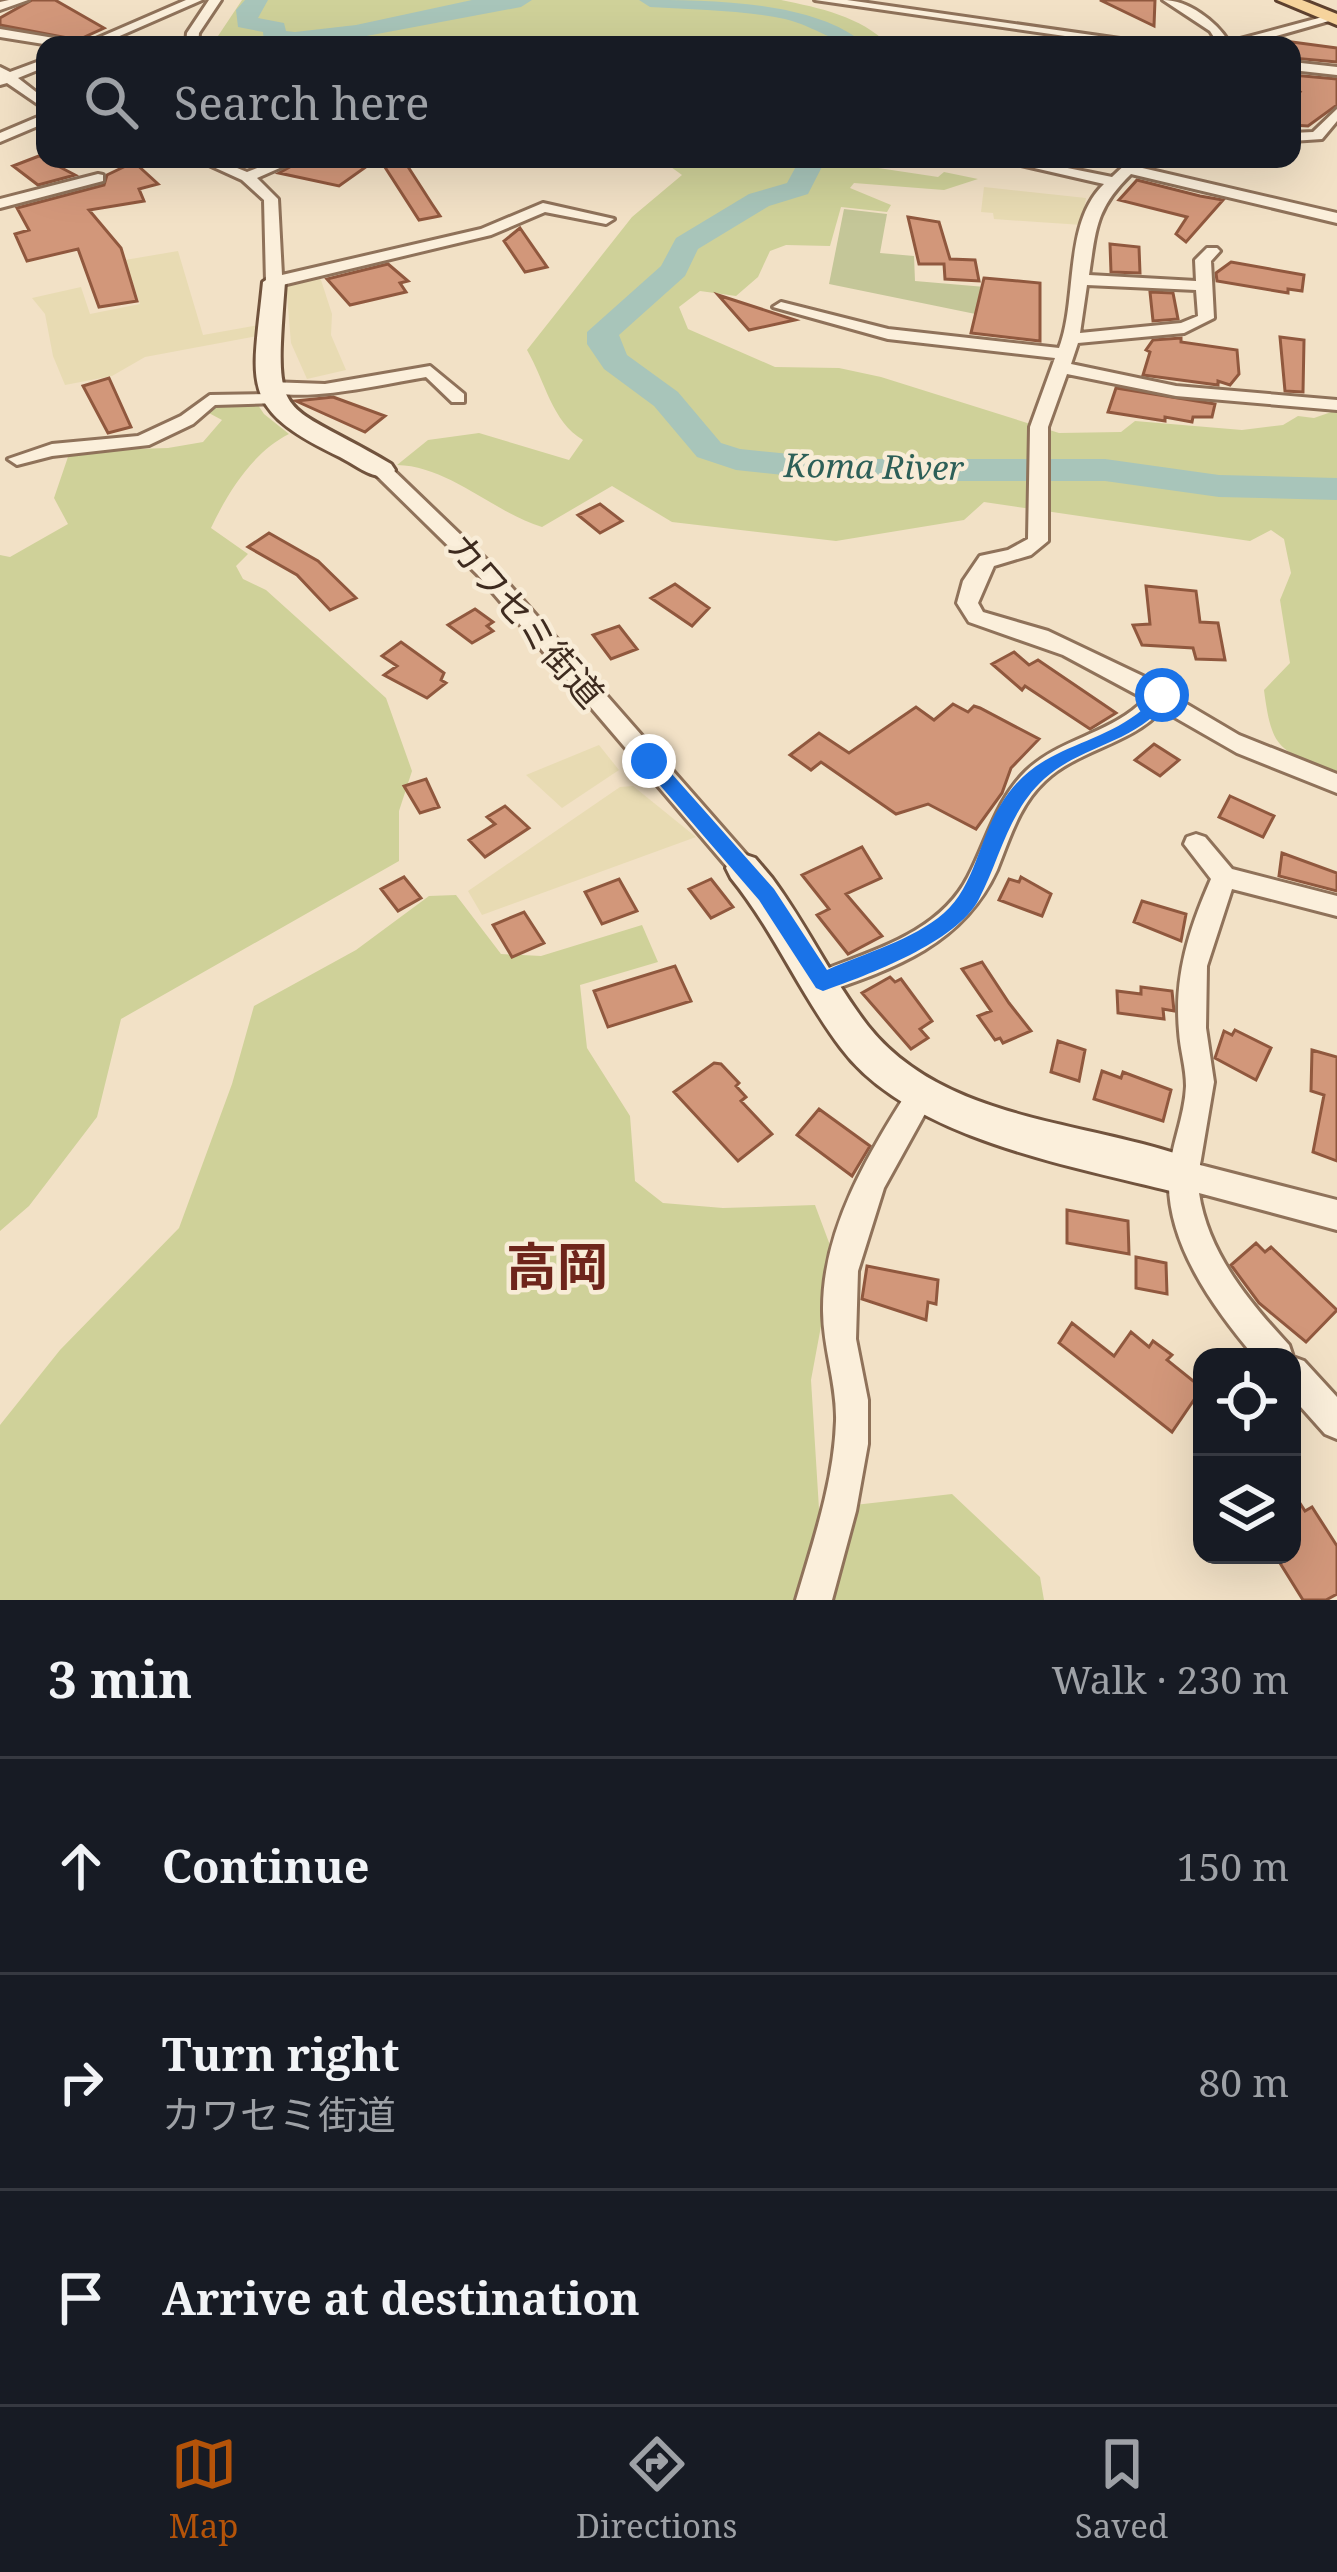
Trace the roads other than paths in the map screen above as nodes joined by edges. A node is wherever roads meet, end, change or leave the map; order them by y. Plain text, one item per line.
1 (22, 0) edge
2 (196, 0) edge
3 (215, 0) edge
4 (821, 0) edge
5 (1169, 0) edge
6 (1286, 0) edge
7 (0, 6) edge
8 (1333, 20) edge
9 (0, 33) edge
10 (110, 36) edge
11 (193, 36) edge
12 (1089, 36) edge
13 (1221, 36) edge
14 (1266, 36) edge
15 (36, 39) edge
16 (36, 66) edge
17 (1301, 66) edge
18 (1337, 70) edge
19 (3, 76) edge
20 (36, 99) edge
21 (1337, 113) edge
22 (36, 122) edge
23 (4, 134) edge
24 (36, 135) edge
25 (1301, 137) edge
26 (225, 168) edge
27 (270, 168) edge
28 (1046, 168) edge
29 (1131, 168) edge
30 (1150, 168) edge
31 (247, 177) junction
32 (98, 178) dead end
33 (1115, 182) junction
34 (0, 204) edge
35 (1337, 218) edge
36 (606, 219) dead end
37 (1212, 250) dead end
38 (1084, 280) junction
39 (274, 282) junction
40 (1203, 286) junction
41 (781, 307) dead end
42 (1064, 354) junction
43 (270, 393) junction
44 (458, 398) dead end
45 (1337, 405) edge
46 (17, 459) dead end
47 (382, 470) joint
48 (1162, 695) junction
49 (1337, 784) edge
50 (1196, 844) dead end
51 (743, 868) joint
52 (1224, 878) junction
53 (1337, 906) edge
54 (823, 982) junction
55 (923, 1092) junction
56 (1183, 1175) junction
57 (1337, 1215) edge
58 (1269, 1348) edge
59 (1301, 1383) edge
60 (1337, 1422) edge
61 (814, 1600) edge

1 - 7 street
2 - 10 street
3 - 11 street
4 - 12 street
5 - 13 street
6 - 8 main road
8 - 14 street
9 - 15 street
16 - 19 street
17 - 18 street
19 - 20 street
21 - 25 street
22 - 23 street
23 - 24 street
26 - 31 street
27 - 31 street
28 - 33 street
29 - 33 street
30 - 35 street
31 - 39 street
32 - 34 street
33 - 38 street
36 - 39 street
37 - 40 street
38 - 40 street
38 - 42 street
39 - 43 street
40 - 42 street
41 - 42 street
42 - 45 street
42 - 48 street
43 - 44 street
43 - 46 street
43 - 47 street, カワセミ街道
47 - 51 street, カワセミ街道
48 - 49 street
48 - 54 street
50 - 52 street
51 - 54 street, カワセミ街道
52 - 53 street
52 - 56 street
54 - 55 street, カワセミ街道
55 - 56 street, カワセミ街道
55 - 61 street
56 - 57 street, カワセミ街道
56 - 58 street
59 - 60 street

